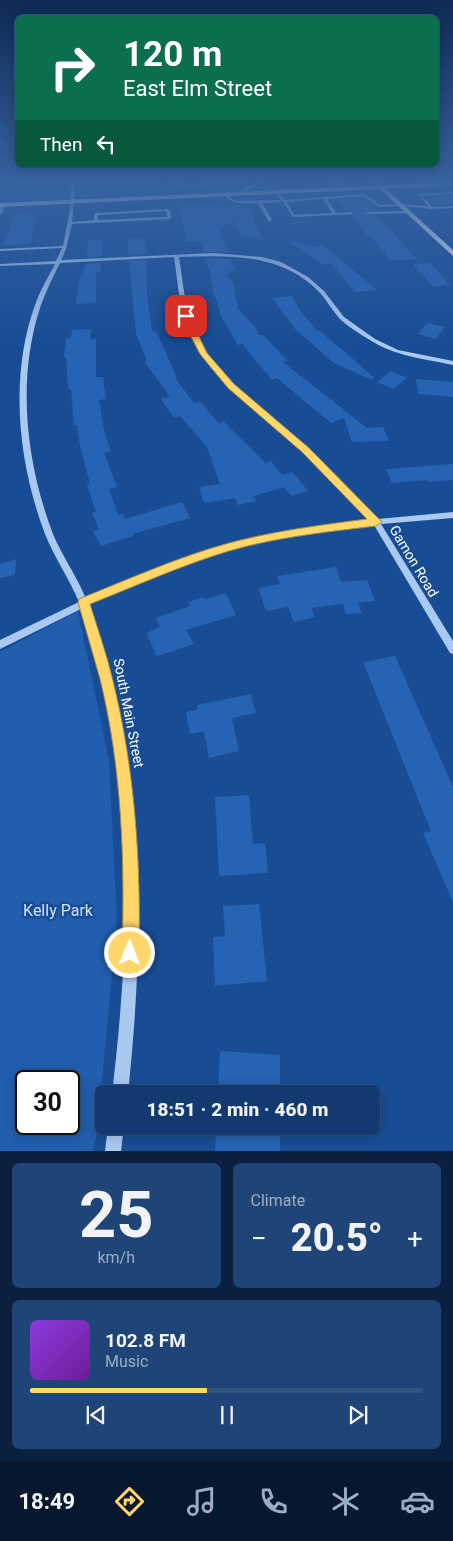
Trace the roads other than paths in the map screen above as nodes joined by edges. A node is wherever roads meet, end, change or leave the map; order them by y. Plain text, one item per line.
1 (67, 234) edge
2 (431, 234) edge
3 (64, 247) junction
4 (0, 250) edge
5 (453, 254) edge
6 (176, 256) junction
7 (58, 262) junction
8 (0, 265) edge
9 (453, 363) edge
10 (453, 515) edge
11 (376, 522) junction
12 (84, 602) junction
13 (0, 645) edge
14 (453, 650) edge
15 (121, 1085) edge
16 (115, 1135) edge
17 (113, 1151) edge

1 - 3 street, South Main Street
2 - 5 main road
3 - 4 street
3 - 7 street, South Main Street
6 - 7 street
6 - 9 street
6 - 11 street, Gamon Road
7 - 8 street
7 - 12 street, South Main Street
10 - 11 street
11 - 12 street
11 - 14 street, Gamon Road
12 - 13 street
12 - 15 street, South Main Street
16 - 17 street

